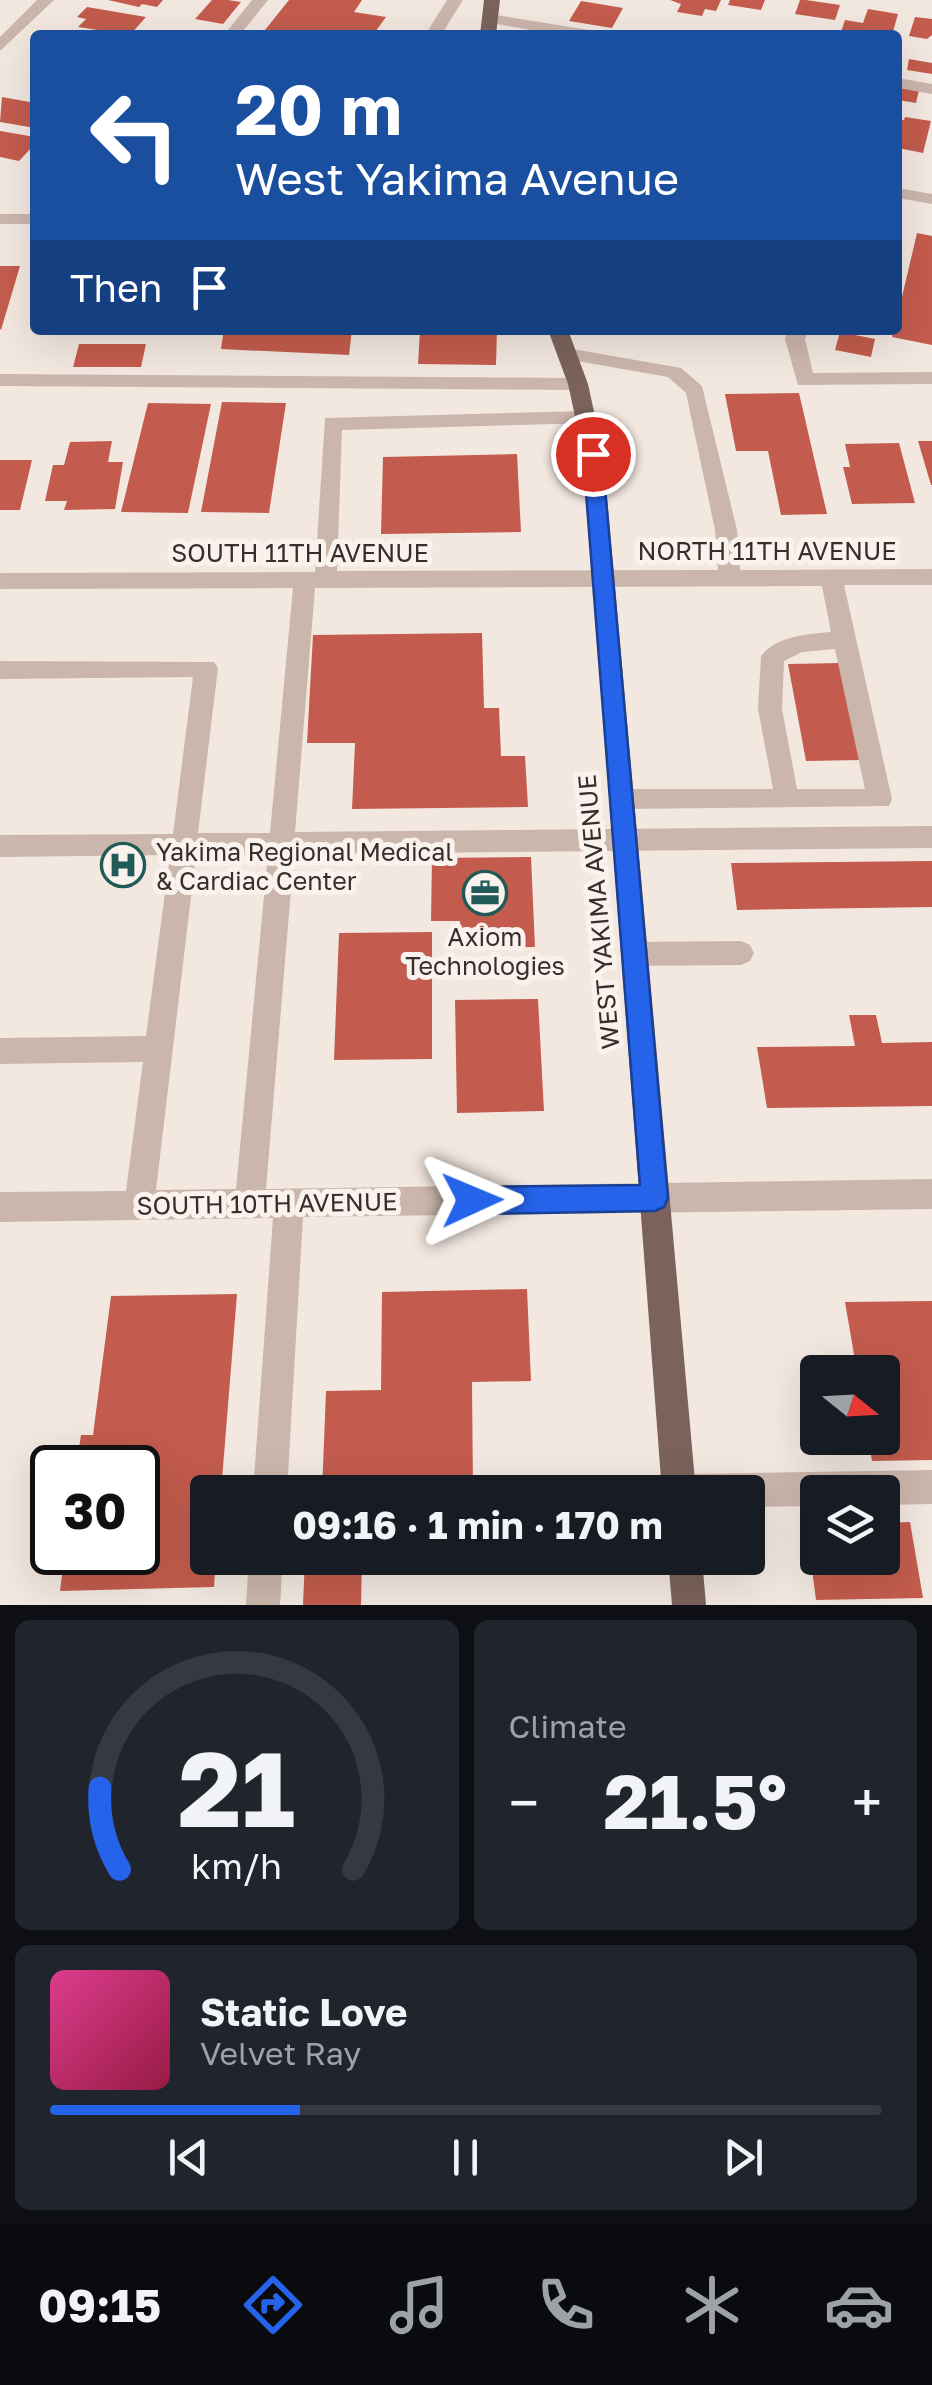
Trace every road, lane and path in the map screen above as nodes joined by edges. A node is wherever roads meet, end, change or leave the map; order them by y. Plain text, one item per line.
1 (46, 0) edge
2 (260, 0) edge
3 (455, 0) edge
4 (492, 0) edge
5 (489, 27) edge
6 (236, 30) edge
7 (436, 30) edge
8 (526, 30) edge
9 (0, 46) edge
10 (902, 85) edge
11 (932, 89) edge
12 (902, 195) edge
13 (932, 199) edge
14 (30, 218) edge
15 (0, 220) edge
16 (796, 335) edge
17 (562, 342) edge
18 (932, 378) edge
19 (0, 380) edge
20 (578, 384) junction
21 (585, 418) junction
22 (932, 577) edge
23 (601, 578) junction
24 (730, 578) junction
25 (831, 578) junction
26 (315, 579) junction
27 (0, 580) edge
28 (844, 640) junction
29 (0, 670) edge
30 (621, 799) junction
31 (787, 799) junction
32 (932, 837) edge
33 (624, 840) junction
34 (281, 843) junction
35 (184, 844) junction
36 (0, 846) edge
37 (742, 953) dead end
38 (634, 954) junction
39 (158, 1049) junction
40 (0, 1051) edge
41 (932, 1194) edge
42 (655, 1198) junction
43 (289, 1203) junction
44 (250, 1204) junction
45 (139, 1205) junction
46 (0, 1207) edge
47 (271, 1475) edge
48 (678, 1475) edge
49 (932, 1487) edge
50 (765, 1490) edge
51 (265, 1575) edge
52 (686, 1575) edge
53 (263, 1605) edge
54 (689, 1605) edge

1 - 9 street
2 - 6 street
3 - 7 street
4 - 5 main road
5 - 8 street
10 - 11 street
12 - 13 street
14 - 15 street
16 - 18 street
17 - 20 main road, WEST YAKIMA AVENUE
17 - 24 street
19 - 20 street
20 - 21 main road, WEST YAKIMA AVENUE
21 - 23 main road, WEST YAKIMA AVENUE
21 - 26 street
22 - 25 street, NORTH 11TH AVENUE
23 - 24 street, NORTH 11TH AVENUE
23 - 26 street, SOUTH 11TH AVENUE
23 - 30 main road, WEST YAKIMA AVENUE
24 - 25 street, NORTH 11TH AVENUE
25 - 28 street
26 - 27 street, SOUTH 11TH AVENUE
26 - 34 street
28 - 31 street
28 - 31 street
29 - 35 street
30 - 31 street
30 - 33 main road, WEST YAKIMA AVENUE
32 - 33 street
33 - 34 street
33 - 38 main road, WEST YAKIMA AVENUE
34 - 35 street
34 - 44 street
35 - 36 street
35 - 39 street
37 - 38 street
38 - 42 main road, WEST YAKIMA AVENUE
39 - 40 street
39 - 45 street
41 - 42 street, SOUTH 10TH AVENUE
42 - 43 street, SOUTH 10TH AVENUE
42 - 48 main road, WEST YAKIMA AVENUE
43 - 44 street, SOUTH 10TH AVENUE
43 - 47 street
44 - 45 street, SOUTH 10TH AVENUE
45 - 46 street, SOUTH 10TH AVENUE
49 - 50 street
51 - 53 street
52 - 54 main road

